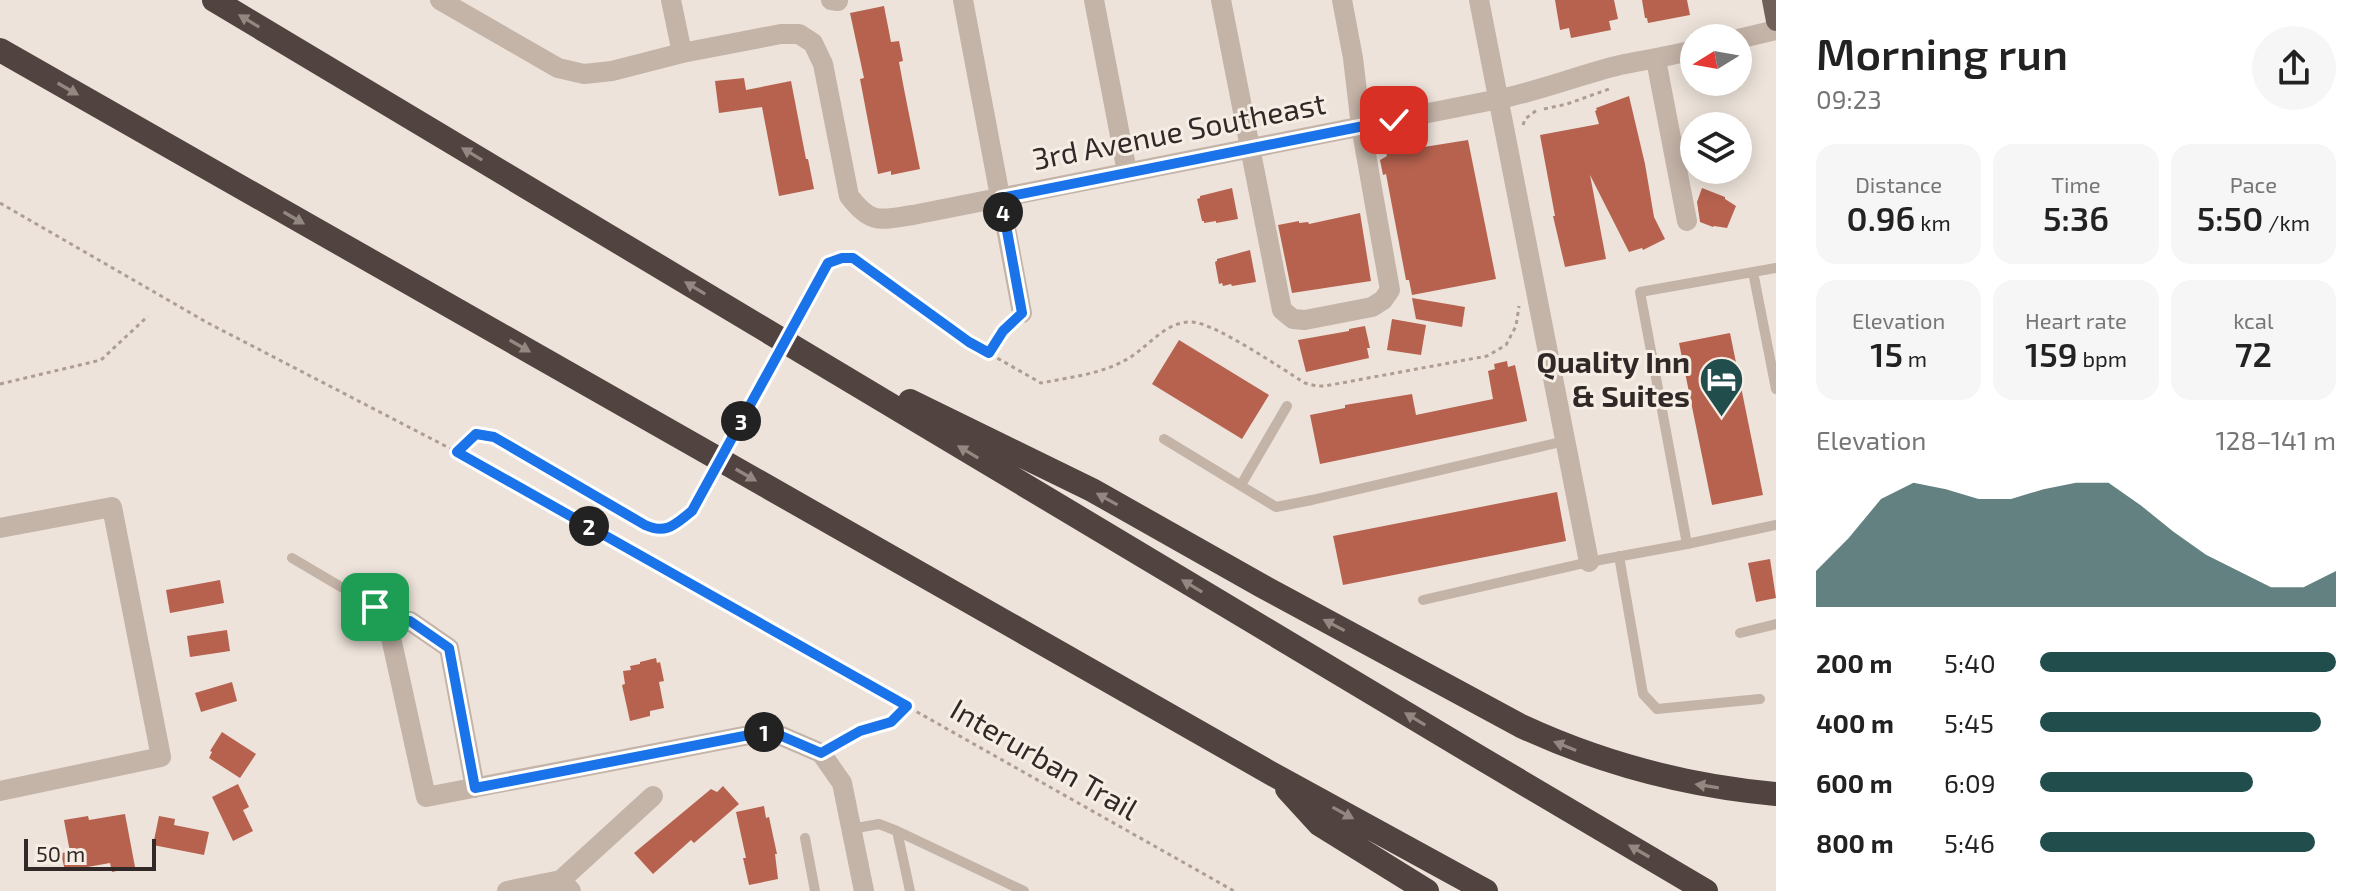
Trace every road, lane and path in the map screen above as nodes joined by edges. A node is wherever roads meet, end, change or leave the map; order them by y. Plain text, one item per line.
1 (214, 0) edge
2 (440, 0) edge
3 (671, 0) edge
4 (963, 0) edge
5 (1094, 0) edge
6 (1221, 0) edge
7 (1342, 0) edge
8 (1479, 0) edge
9 (1772, 0) edge
10 (1776, 21) edge
11 (1776, 30) edge
12 (1752, 36) edge
13 (0, 50) edge
14 (682, 53) junction
15 (1680, 54) edge
16 (1656, 60) junction
17 (1617, 86) dead end
18 (1499, 99) junction
19 (1361, 126) junction
20 (1514, 128) dead end
21 (1250, 148) junction
22 (1127, 172) junction
23 (1001, 198) junction
24 (0, 203) edge
25 (1687, 221) dead end
26 (1776, 268) edge
27 (1753, 272) junction
28 (1518, 296) dead end
29 (1022, 313) joint
30 (148, 316) dead end
31 (762, 328) junction
32 (989, 353) junction
33 (0, 384) edge
34 (1776, 389) edge
35 (1287, 406) dead end
36 (1164, 439) dead end
37 (1565, 441) junction
38 (457, 452) junction
39 (1241, 485) junction
40 (1776, 525) edge
41 (0, 528) edge
42 (1687, 544) junction
43 (1619, 556) junction
44 (292, 558) dead end
45 (1589, 562) junction
46 (1423, 600) dead end
47 (388, 624) junction
48 (1776, 624) edge
49 (1740, 633) dead end
50 (1760, 699) dead end
51 (907, 706) junction
52 (821, 753) junction
53 (1274, 775) junction
54 (475, 788) junction
55 (0, 791) edge
56 (1776, 794) edge
57 (653, 796) dead end
58 (851, 829) junction
59 (897, 831) junction
60 (805, 838) dead end
61 (566, 885) edge
62 (507, 891) edge
63 (815, 891) edge
64 (864, 891) edge
65 (910, 891) edge
66 (1024, 891) edge
67 (1234, 891) edge
68 (1427, 891) edge
69 (1486, 891) edge
70 (1706, 891) edge

31 -> 1 highway
2 - 14 street
3 - 14 street
4 - 23 street
5 - 22 street
6 - 21 street
7 - 19 street
8 - 18 street
9 - 10 main road
11 - 12 street
13 -> 53 highway
14 - 23 street, 3rd Avenue Southeast
15 - 16 street, 3rd Avenue Southeast
16 - 18 street, 3rd Avenue Southeast
16 - 25 street
17 - 20 path
18 - 19 street, 3rd Avenue Southeast
18 - 37 street
19 - 21 street, 3rd Avenue Southeast
19 - 21 street
21 - 22 street, 3rd Avenue Southeast
22 - 23 street, 3rd Avenue Southeast
23 - 29 street
24 - 38 path, Interurban Trail
26 - 27 lane
27 - 34 lane
27 - 42 lane
28 - 32 path
29 - 32 path
30 - 33 path
56 -> 31 highway
70 -> 31 highway
32 - 38 path, bridge
35 - 39 lane
36 - 39 lane
37 - 39 lane
37 - 45 street
38 - 51 path, Interurban Trail
40 - 42 lane
41 - 55 street
42 - 43 lane
43 - 45 lane
43 - 50 lane
44 - 47 lane
45 - 46 lane
47 - 54 street
47 - 54 street
48 - 49 lane
51 - 52 path
51 - 67 path, Interurban Trail
52 - 54 street
52 - 58 street
53 - 68 highway
53 -> 69 highway
57 - 61 street
58 - 59 lane
58 - 64 street
59 - 65 lane
59 - 66 lane
60 - 63 lane
61 - 62 street

